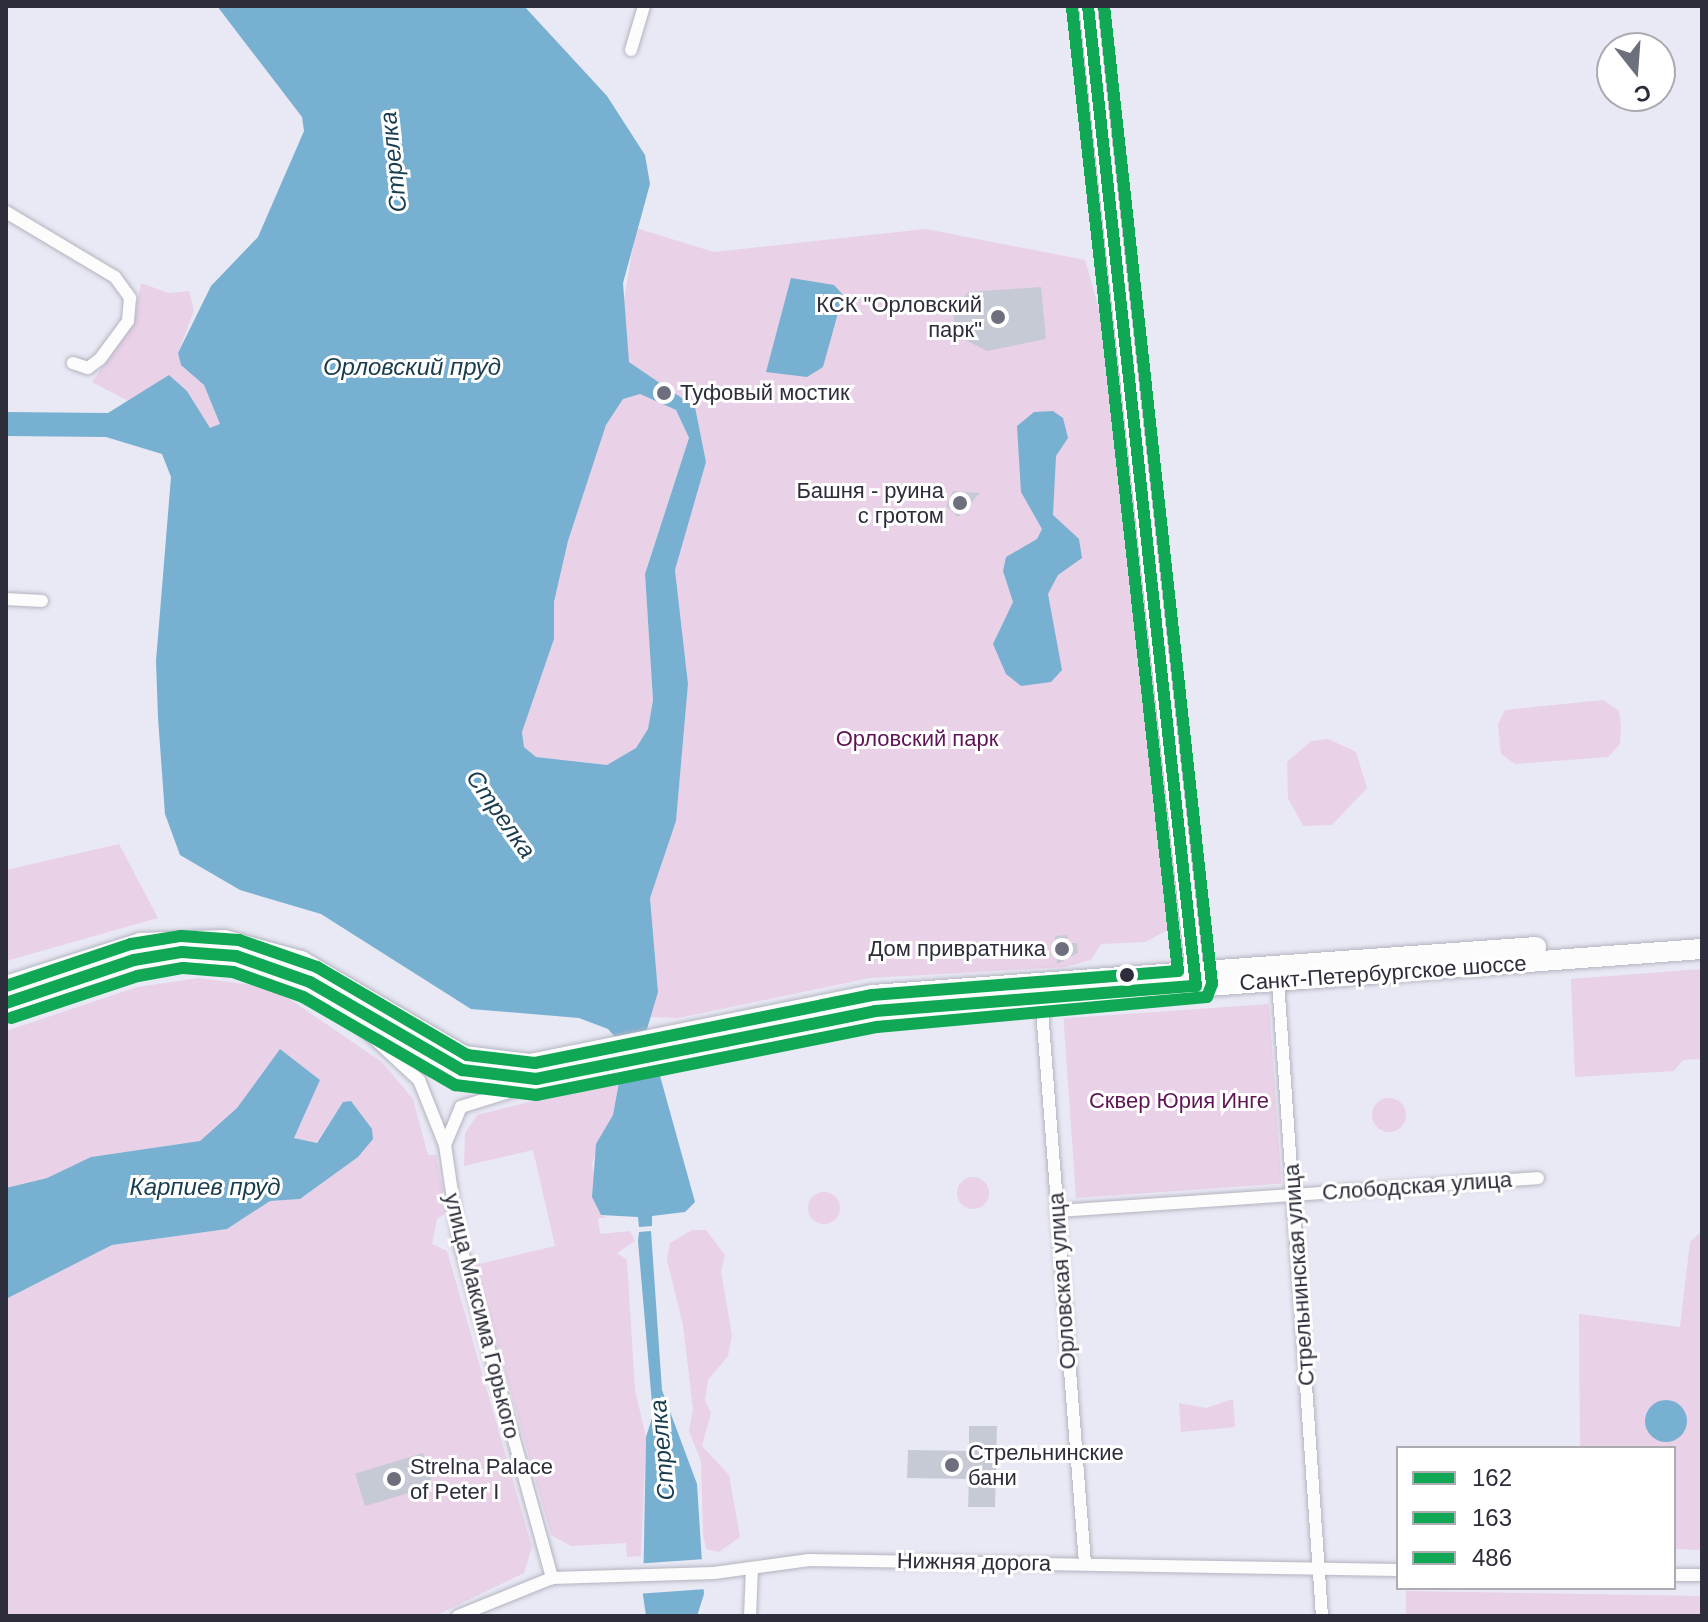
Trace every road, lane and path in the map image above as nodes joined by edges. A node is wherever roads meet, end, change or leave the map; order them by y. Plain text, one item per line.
1 (644, 6) edge
2 (1088, 6) edge
3 (631, 50) dead end
4 (6, 212) edge
5 (73, 363) dead end
6 (6, 599) edge
7 (42, 601) dead end
8 (1702, 935) edge
9 (1702, 949) edge
10 (1196, 978) junction
11 (1278, 981) junction
12 (6, 986) edge
13 (327, 991) junction
14 (1041, 998) junction
15 (6, 1003) edge
16 (666, 1046) junction
17 (599, 1062) junction
18 (552, 1078) junction
19 (445, 1145) junction
20 (1538, 1178) dead end
21 (1293, 1195) junction
22 (1057, 1211) junction
23 (1085, 1564) junction
24 (752, 1568) junction
25 (1320, 1569) junction
26 (1396, 1570) edge
27 (1676, 1575) edge
28 (1702, 1575) edge
29 (552, 1578) junction
30 (458, 1616) edge
31 (750, 1616) edge
32 (1322, 1616) edge

1 - 3 street
2 - 10 main road
4 - 5 street
6 - 7 street
8 - 10 main road, Санкт-Петербургское шоссе
9 - 11 main road, Санкт-Петербургское шоссе
10 - 11 main road, Санкт-Петербургское шоссе
10 - 14 main road, Санкт-Петербургское шоссе
10 - 16 main road, Санкт-Петербургское шоссе
11 - 21 street, Стрельнинская улица
12 - 17 main road, Санкт-Петербургское шоссе
13 - 15 main road, Санкт-Петербургское шоссе
13 - 18 main road, Санкт-Петербургское шоссе
13 - 19 street, улица Максима Горького
14 - 16 main road, Санкт-Петербургское шоссе
14 - 22 street, Орловская улица
16 - 17 main road, Санкт-Петербургское шоссе
17 - 18 main road, Санкт-Петербургское шоссе
18 - 19 street
19 - 29 street, улица Максима Горького
20 - 21 street, Слободская улица
21 - 22 street, Слободская улица
21 - 25 street, Стрельнинская улица
22 - 23 street, Орловская улица
23 - 24 street, Нижняя дорога
23 - 25 street, Нижняя дорога
24 - 29 street, Нижняя дорога
24 - 31 street
25 - 26 street, Нижняя дорога
25 - 32 street, Стрельнинская улица
27 - 28 street
29 - 30 street, Нижняя дорога

